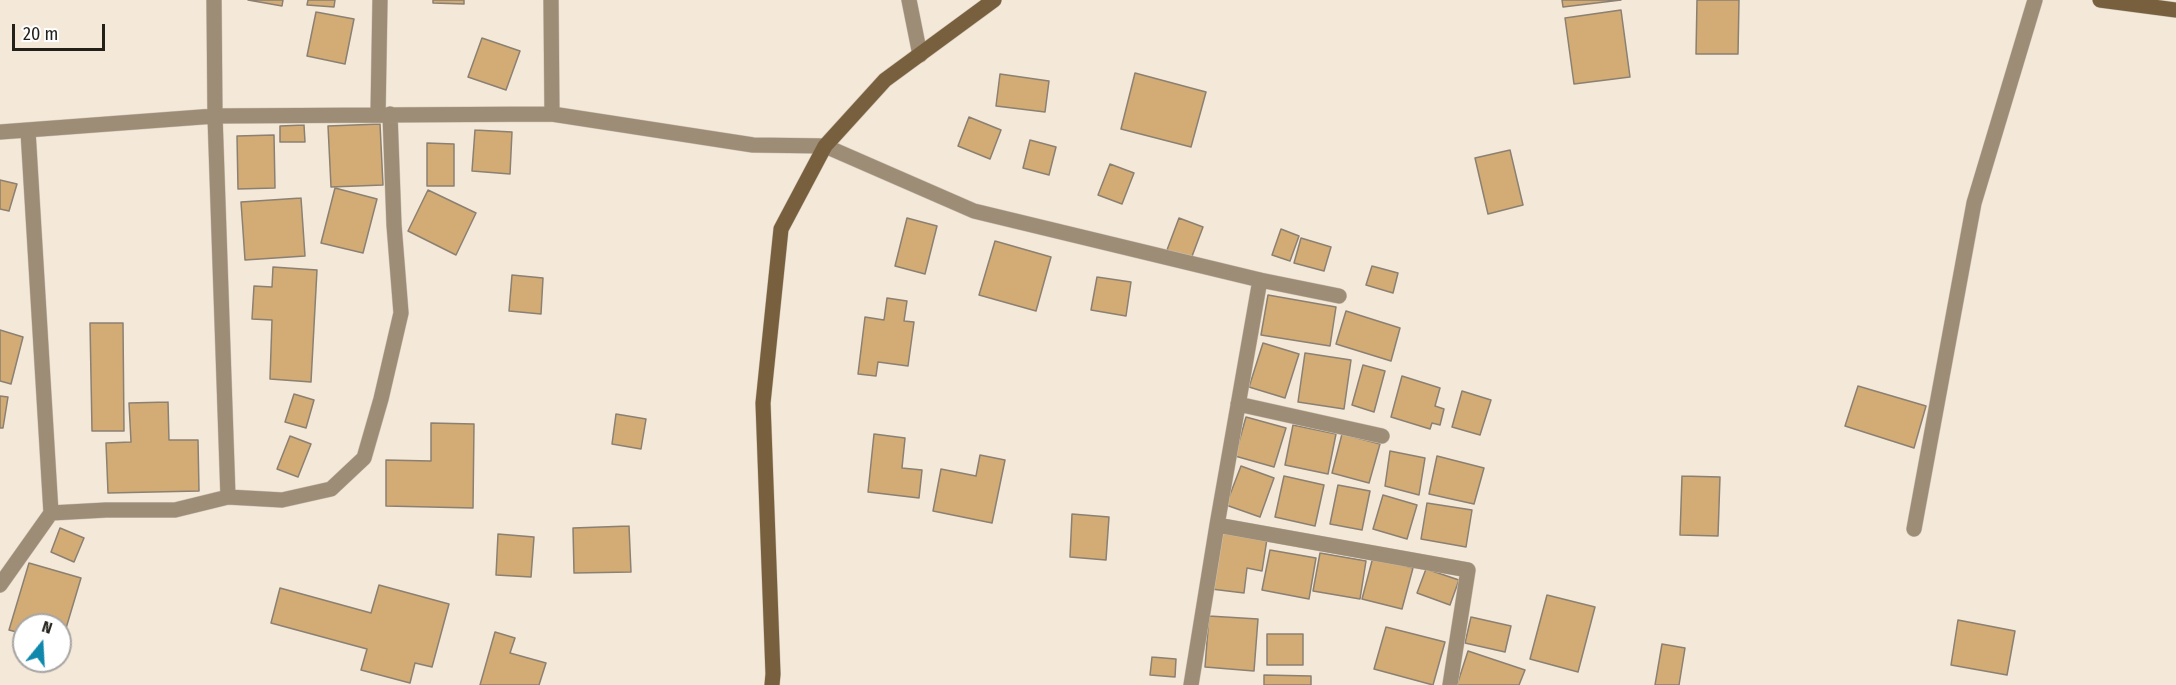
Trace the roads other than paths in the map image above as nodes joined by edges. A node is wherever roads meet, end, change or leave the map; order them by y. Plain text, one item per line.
1 (214, 0) edge
2 (380, 0) edge
3 (551, 0) edge
4 (909, 0) edge
5 (994, 0) edge
6 (2035, 0) edge
7 (2100, 0) edge
8 (2176, 10) edge
9 (920, 55) junction
10 (384, 114) junction
11 (552, 114) junction
12 (215, 116) junction
13 (28, 131) junction
14 (0, 132) edge
15 (825, 146) junction
16 (1260, 280) junction
17 (1339, 296) dead end
18 (1238, 404) junction
19 (1382, 436) dead end
20 (228, 497) junction
21 (51, 513) junction
22 (1217, 525) junction
23 (1914, 529) dead end
24 (0, 585) edge
25 (772, 685) edge
26 (1191, 685) edge
27 (1450, 685) edge

1 - 12 street
2 - 10 street
3 - 11 street
4 - 9 street
5 - 9 main road
6 - 23 street
7 - 8 main road
9 - 15 main road
10 - 11 street
10 - 12 street
10 - 20 street
11 - 15 street
12 - 13 street
12 - 20 street
13 - 14 street
13 - 21 street
15 - 16 street
15 - 25 main road
16 - 17 street
16 - 18 street
18 - 19 street
18 - 22 street
20 - 21 street
21 - 24 street
22 - 26 street
22 - 27 street

